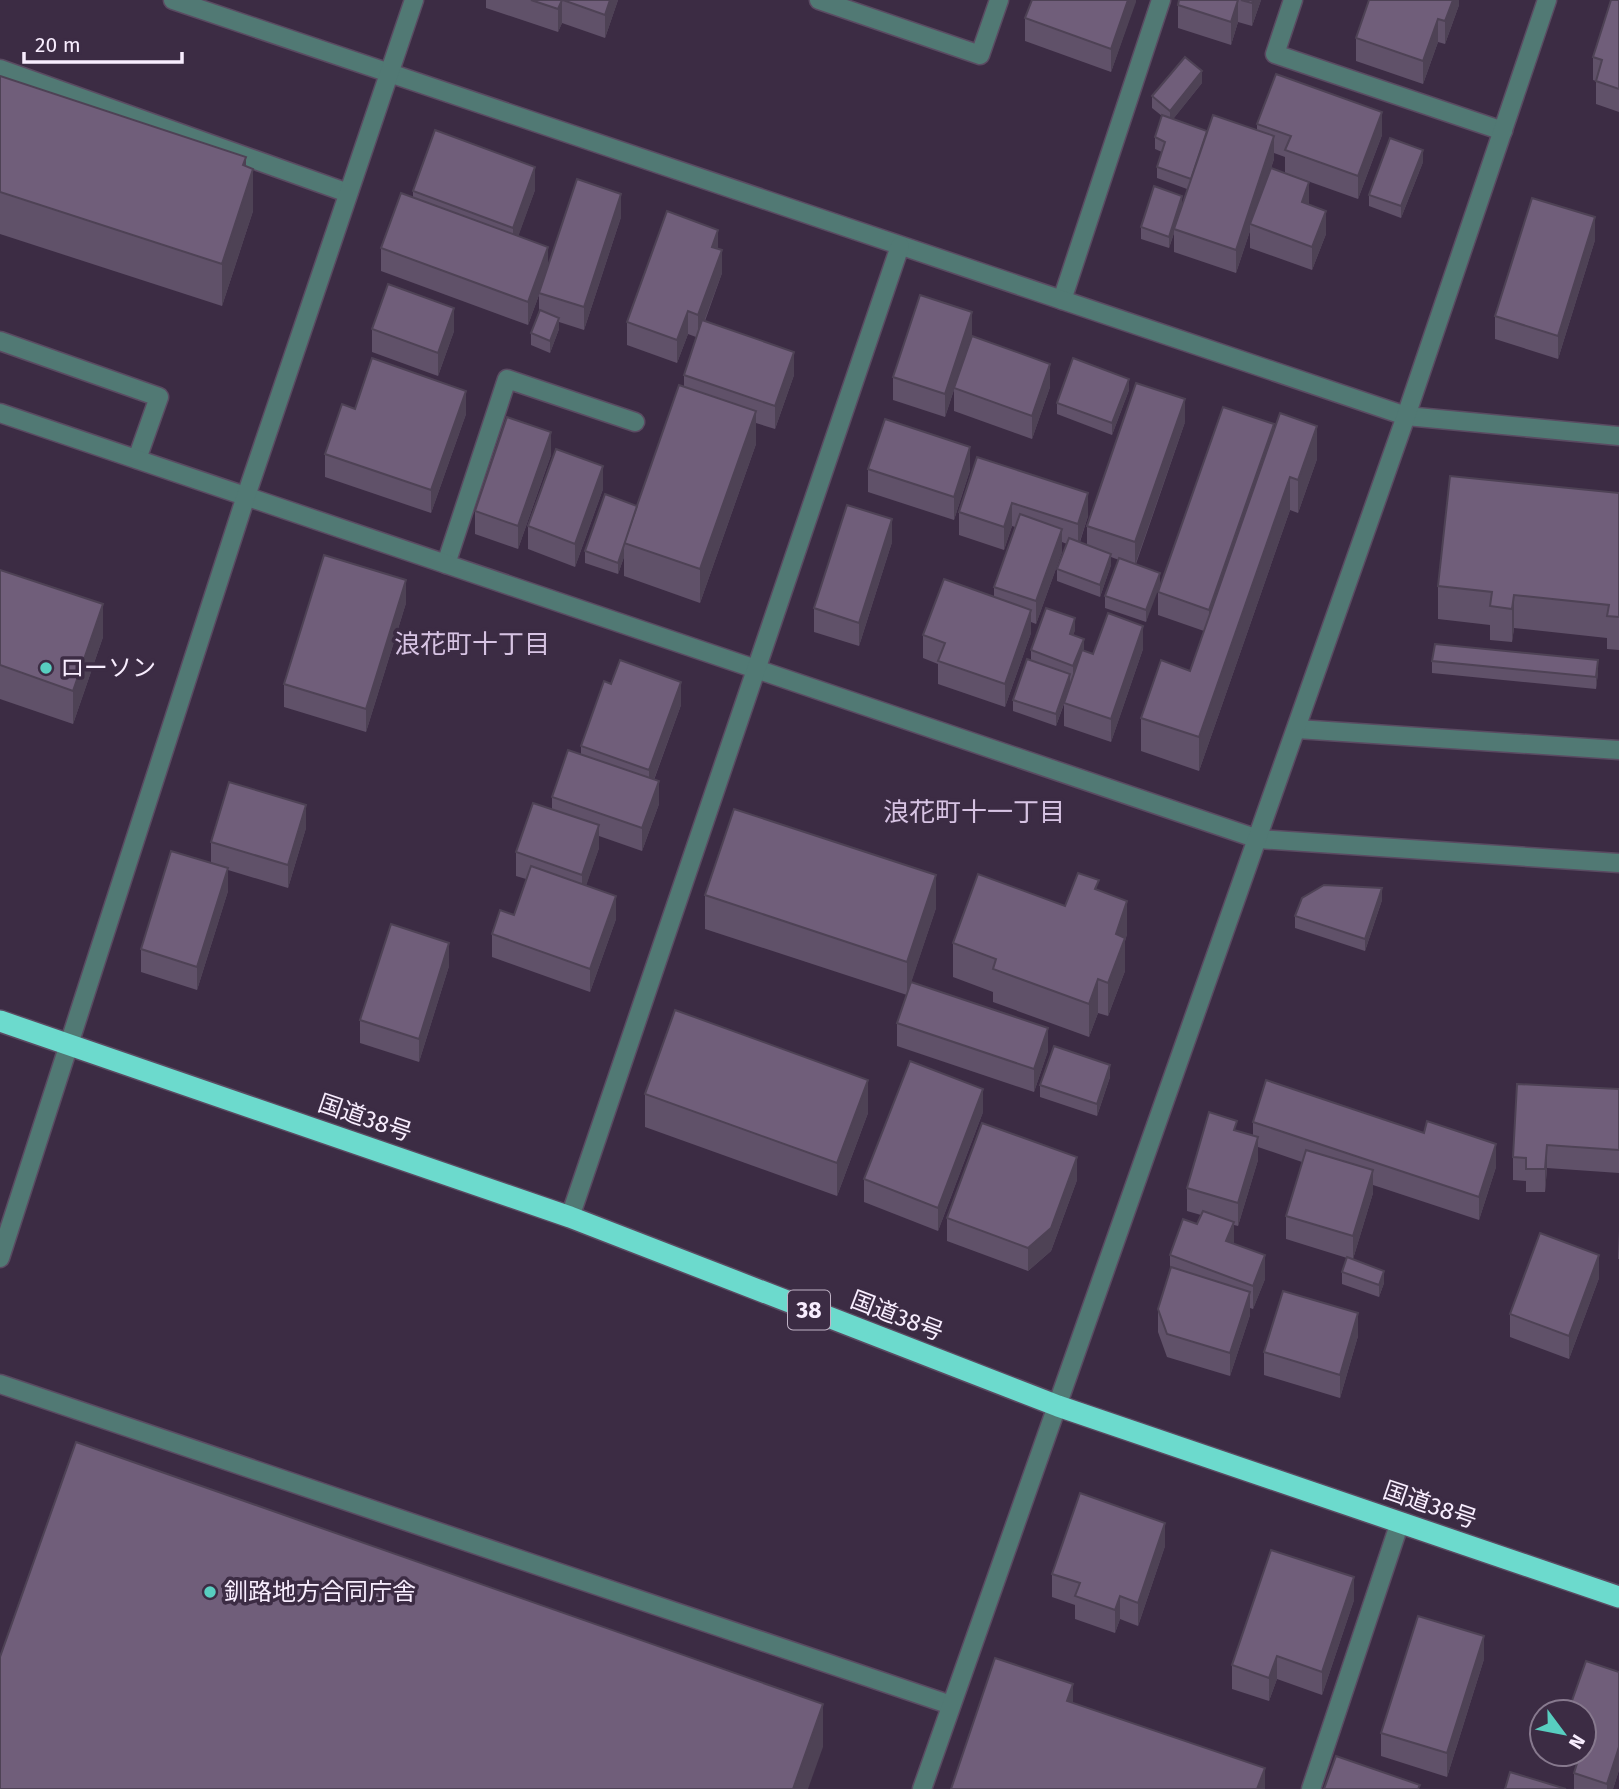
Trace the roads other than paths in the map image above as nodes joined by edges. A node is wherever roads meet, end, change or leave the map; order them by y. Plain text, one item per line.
1 (173, 0) edge
2 (414, 0) edge
3 (819, 0) edge
4 (999, 0) edge
5 (1161, 0) edge
6 (1293, 0) edge
7 (1547, 0) edge
8 (856, 6) edge
9 (0, 69) edge
10 (389, 73) junction
11 (1503, 131) junction
12 (348, 193) junction
13 (900, 246) junction
14 (1062, 300) junction
15 (0, 341) edge
16 (0, 413) edge
17 (1406, 416) junction
18 (635, 422) dead end
19 (1619, 436) edge
20 (137, 459) junction
21 (246, 496) junction
22 (446, 564) junction
23 (757, 669) junction
24 (1297, 729) junction
25 (1619, 750) edge
26 (1258, 839) junction
27 (1619, 863) edge
28 (0, 1021) edge
29 (68, 1044) junction
30 (570, 1217) junction
31 (0, 1258) edge
32 (0, 1384) edge
33 (1058, 1406) junction
34 (1400, 1522) junction
35 (1619, 1597) edge
36 (951, 1705) junction
37 (922, 1789) edge
38 (1311, 1789) edge

1 - 10 street
2 - 10 street
3 - 8 street
4 - 8 street
5 - 14 street
6 - 11 street
7 - 11 street
9 - 12 street
10 - 12 street
10 - 13 street
11 - 17 street
12 - 21 street
13 - 14 street
13 - 23 street
14 - 17 street
15 - 20 street
16 - 20 street
17 - 19 street
17 - 24 street
18 - 22 street
20 - 21 street
21 - 22 street
21 - 29 street
22 - 23 street
23 - 26 street
23 - 30 street
24 - 25 street
24 - 26 street
26 - 27 street
26 - 33 street
28 - 29 highway, 国道38号 / 38
29 - 30 highway, 国道38号 / 38
29 - 31 street
30 - 33 highway, 国道38号 / 38
32 - 36 street
33 - 34 highway, 国道38号 / 38
33 - 36 street
34 - 35 highway, 国道38号 / 38
34 - 38 street
36 - 37 street

